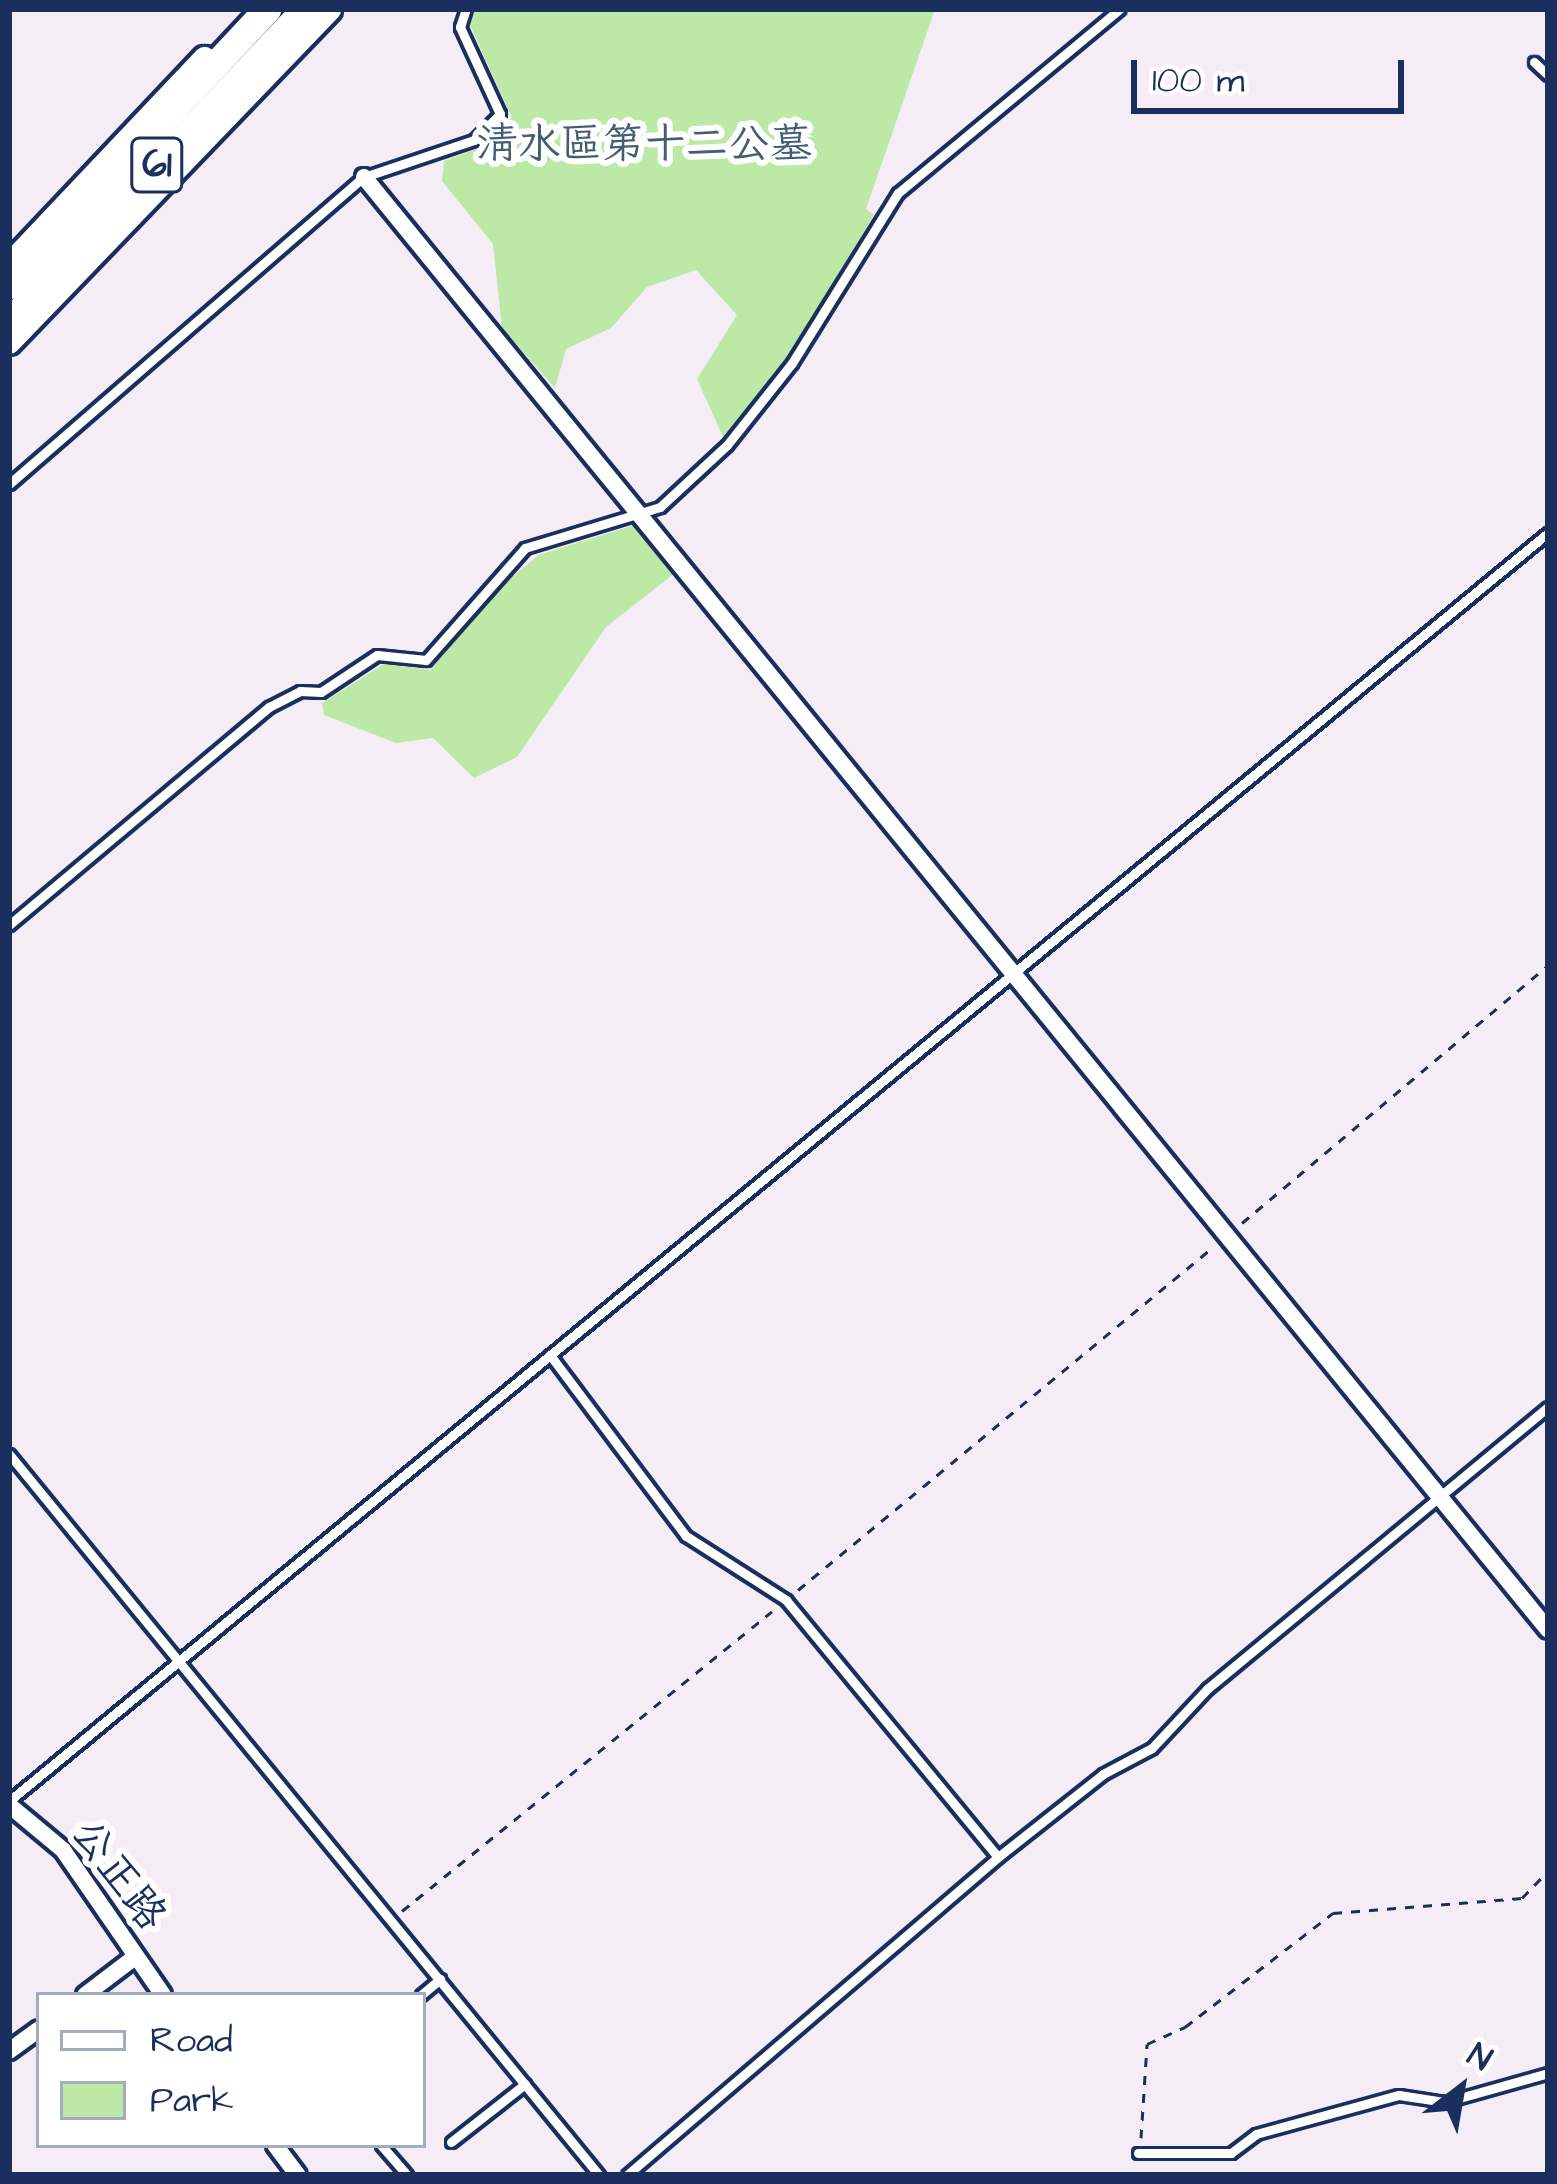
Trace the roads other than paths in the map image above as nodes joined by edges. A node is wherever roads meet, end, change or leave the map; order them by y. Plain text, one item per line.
1 (249, 9) edge
2 (266, 9) edge
3 (305, 9) edge
4 (330, 9) edge
5 (466, 9) edge
6 (1120, 9) edge
7 (1534, 62) dead end
8 (1548, 74) edge
9 (364, 177) junction
10 (9, 263) edge
11 (9, 285) edge
12 (9, 322) edge
13 (9, 344) edge
14 (9, 484) edge
15 (638, 514) junction
16 (1548, 533) edge
17 (9, 925) edge
18 (1010, 973) junction
19 (550, 1355) junction
20 (1548, 1407) edge
21 (9, 1454) edge
22 (1442, 1501) junction
23 (1548, 1630) edge
24 (176, 1661) junction
25 (9, 1803) edge
26 (998, 1857) junction
27 (135, 1958) junction
28 (440, 1979) junction
29 (89, 1992) edge
30 (162, 1992) edge
31 (425, 1992) edge
32 (36, 2031) edge
33 (9, 2051) edge
34 (1548, 2073) edge
35 (525, 2084) junction
36 (452, 2142) dead end
37 (277, 2148) edge
38 (384, 2148) edge
39 (1138, 2152) road end
40 (298, 2175) edge
41 (407, 2175) edge
42 (599, 2175) edge
43 (626, 2175) edge

1 - 10 street
2 - 11 highway, 61
3 - 12 highway, 61
4 - 13 street
5 - 9 lane
6 - 15 lane
7 - 8 lane
9 - 14 lane
9 - 15 street
15 - 17 lane
15 - 18 street
16 - 18 lane
18 - 19 lane
18 - 22 street
19 - 24 lane
19 - 26 lane
20 - 22 lane
21 - 24 lane
22 - 23 street
22 - 26 lane
24 - 25 lane
24 - 28 lane
25 - 27 street, 公正路
26 - 43 lane
27 - 29 street
27 - 30 street, 公正路
28 - 31 lane
28 - 35 lane
32 - 33 street
34 - 39 lane
35 - 36 lane
35 - 42 lane
37 - 40 street
38 - 41 lane

